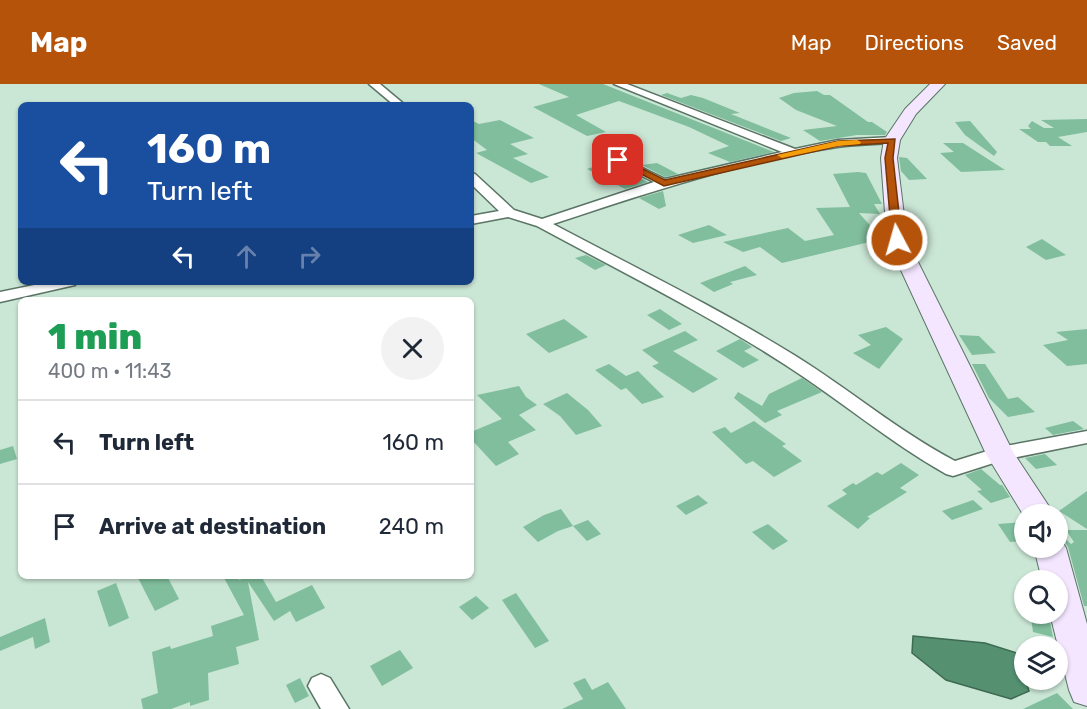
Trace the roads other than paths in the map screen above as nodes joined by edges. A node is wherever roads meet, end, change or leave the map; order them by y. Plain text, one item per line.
1 (374, 84) edge
2 (619, 84) edge
3 (939, 84) edge
4 (396, 102) edge
5 (892, 140) junction
6 (793, 152) junction
7 (618, 160) dead end
8 (474, 180) edge
9 (664, 183) junction
10 (509, 213) junction
11 (474, 219) edge
12 (542, 223) junction
13 (56, 285) edge
14 (0, 297) edge
15 (1087, 437) edge
16 (1000, 454) junction
17 (1032, 504) edge
18 (1053, 558) edge
19 (321, 686) dead end
20 (1087, 690) edge
21 (336, 709) edge

1 - 4 street
2 - 6 street
3 - 5 main road
5 - 6 street
5 - 16 main road
6 - 9 street
7 - 9 street
8 - 10 street
9 - 12 street
10 - 11 street
10 - 12 street
12 - 16 street
13 - 14 street
15 - 16 street
16 - 17 main road
18 - 20 main road
19 - 21 street

